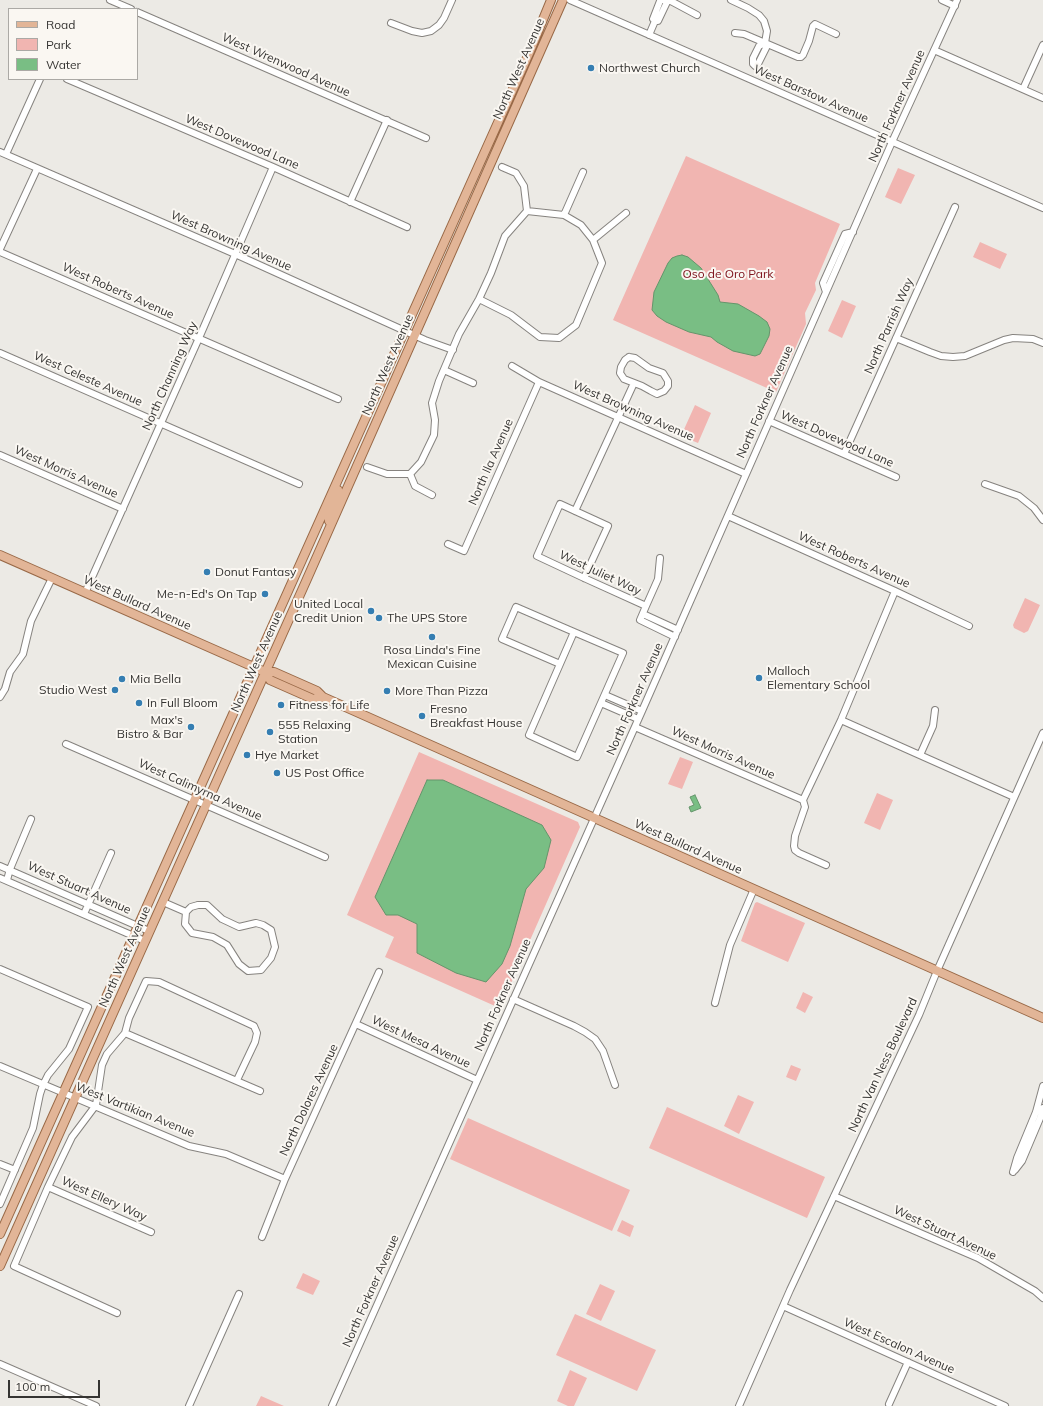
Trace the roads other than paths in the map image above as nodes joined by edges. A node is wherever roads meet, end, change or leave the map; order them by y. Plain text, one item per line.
1 (110, 0) edge
2 (452, 0) edge
3 (551, 0) edge
4 (563, 0) edge
5 (570, 0) edge
6 (662, 0) edge
7 (668, 0) edge
8 (731, 0) edge
9 (942, 0) edge
10 (956, 3) edge
11 (129, 8) edge
12 (138, 12) edge
13 (697, 15) dead end
14 (655, 21) junction
15 (391, 23) dead end
16 (735, 33) dead end
17 (836, 34) dead end
18 (649, 35) junction
19 (765, 43) junction
20 (1043, 45) edge
21 (934, 50) junction
22 (749, 79) junction
23 (40, 80) edge
24 (69, 80) edge
25 (1023, 89) junction
26 (1043, 98) edge
27 (387, 120) junction
28 (426, 138) dead end
29 (892, 142) junction
30 (3, 153) edge
31 (273, 167) junction
32 (502, 167) dead end
33 (37, 169) junction
34 (583, 172) dead end
35 (350, 202) junction
36 (955, 207) dead end
37 (1043, 208) edge
38 (527, 211) junction
39 (626, 213) dead end
40 (564, 215) junction
41 (407, 227) dead end
42 (593, 240) junction
43 (0, 251) edge
44 (235, 254) junction
45 (479, 299) junction
46 (404, 330) junction
47 (415, 335) junction
48 (199, 338) junction
49 (896, 338) junction
50 (1043, 343) edge
51 (453, 350) junction
52 (0, 353) edge
53 (512, 366) dead end
54 (444, 370) junction
55 (539, 382) junction
56 (634, 382) junction
57 (473, 383) dead end
58 (338, 399) dead end
59 (364, 418) junction
60 (618, 418) junction
61 (769, 421) junction
62 (161, 423) junction
63 (844, 454) junction
64 (0, 455) edge
65 (367, 467) dead end
66 (410, 474) junction
67 (746, 474) junction
68 (896, 477) dead end
69 (300, 484) dead end
70 (985, 484) dead end
71 (432, 495) dead end
72 (123, 509) junction
73 (575, 511) junction
74 (728, 516) junction
75 (1043, 520) edge
76 (331, 524) junction
77 (448, 544) dead end
78 (1, 558) edge
79 (660, 558) dead end
80 (52, 578) junction
81 (584, 578) junction
82 (896, 591) junction
83 (85, 593) junction
84 (646, 606) junction
85 (643, 614) junction
86 (969, 626) dead end
87 (678, 630) junction
88 (574, 632) junction
89 (675, 637) junction
90 (560, 664) junction
91 (254, 666) junction
92 (265, 672) junction
93 (605, 695) junction
94 (0, 697) edge
95 (601, 703) junction
96 (935, 710) dead end
97 (642, 711) junction
98 (638, 719) junction
99 (841, 720) junction
100 (635, 727) junction
101 (1043, 733) edge
102 (66, 744) dead end
103 (920, 756) junction
104 (1014, 797) junction
105 (194, 799) junction
106 (803, 800) junction
107 (206, 804) junction
108 (594, 818) junction
109 (31, 819) dead end
110 (110, 853) dead end
111 (325, 857) dead end
112 (826, 865) dead end
113 (0, 866) edge
114 (10, 869) junction
115 (0, 878) edge
116 (7, 880) junction
117 (754, 889) junction
118 (163, 902) junction
119 (88, 904) junction
120 (186, 912) junction
121 (84, 914) junction
122 (138, 927) junction
123 (150, 931) junction
124 (134, 936) junction
125 (145, 941) junction
126 (0, 969) edge
127 (937, 971) junction
128 (379, 972) dead end
129 (513, 999) junction
130 (714, 1003) dead end
131 (1043, 1018) edge
132 (356, 1024) junction
133 (125, 1033) junction
134 (0, 1066) edge
135 (237, 1080) junction
136 (477, 1080) junction
137 (44, 1085) junction
138 (615, 1085) dead end
139 (1043, 1086) edge
140 (260, 1090) dead end
141 (63, 1093) junction
142 (76, 1097) junction
143 (96, 1105) junction
144 (1040, 1111) edge
145 (1026, 1144) dead end
146 (0, 1164) edge
147 (15, 1170) junction
148 (285, 1179) junction
149 (48, 1187) junction
150 (834, 1196) junction
151 (0, 1204) edge
152 (150, 1232) dead end
153 (0, 1234) edge
154 (262, 1237) dead end
155 (0, 1266) edge
156 (239, 1294) dead end
157 (1043, 1298) edge
158 (783, 1306) junction
159 (117, 1313) dead end
160 (908, 1362) junction
161 (0, 1364) edge
162 (889, 1404) dead end
163 (96, 1406) edge
164 (189, 1406) edge
165 (332, 1406) edge
166 (739, 1406) edge
167 (1004, 1406) edge

1 - 11 street
2 - 15 street
3 - 46 main road, North West Avenue
4 - 47 main road, North West Avenue
5 - 18 street, West Barstow Avenue
6 - 14 street
7 - 13 street
7 - 14 street
8 - 19 street
9 - 10 street
10 - 21 street, North Forkner Avenue
12 - 27 street, West Wrenwood Avenue
14 - 18 street
16 - 19 street
17 - 19 street
18 - 22 street, West Barstow Avenue
19 - 22 street
20 - 25 street
21 - 25 street
21 - 29 street, North Forkner Avenue
22 - 29 street, West Barstow Avenue
23 - 30 street
24 - 31 street, West Dovewood Lane
25 - 26 street
27 - 28 street, West Wrenwood Avenue
27 - 35 street
29 - 37 street, West Barstow Avenue
29 - 61 street, North Forkner Avenue
30 - 33 street, West Browning Avenue
31 - 35 street, West Dovewood Lane
31 - 44 street, North Channing Way
32 - 38 street
33 - 43 street
33 - 44 street, West Browning Avenue
34 - 40 street
35 - 41 street, West Dovewood Lane
36 - 49 street, North Parrish Way
38 - 40 street
38 - 45 street
39 - 42 street
40 - 42 street
42 - 45 street
43 - 48 street, West Roberts Avenue
44 - 46 street, West Browning Avenue
44 - 48 street, North Channing Way
45 - 51 street
46 - 47 street, West Browning Avenue
46 - 59 main road, North West Avenue
47 - 51 street, West Browning Avenue
47 - 76 main road, North West Avenue
48 - 58 street, West Roberts Avenue
48 - 62 street, North Channing Way
49 - 50 street
49 - 63 street, North Parrish Way
51 - 54 street
52 - 62 street, West Celeste Avenue
53 - 55 street, West Browning Avenue
54 - 57 street
54 - 66 street
55 - 60 street, West Browning Avenue
55 - 77 street, North Ila Avenue
56 - 56 street
56 - 60 street
59 - 76 main road
59 - 91 main road, North West Avenue
60 - 67 street, West Browning Avenue
60 - 73 street
61 - 63 street, West Dovewood Lane
61 - 67 street, North Forkner Avenue
62 - 69 street, West Celeste Avenue
62 - 72 street, North Channing Way
63 - 68 street, West Dovewood Lane
64 - 72 street, West Morris Avenue
65 - 66 street
66 - 71 street
67 - 74 street, North Forkner Avenue
70 - 75 street
72 - 83 street, North Channing Way
73 - 81 street
73 - 81 street, West Juliet Way
74 - 82 street, West Roberts Avenue
74 - 87 street, North Forkner Avenue
76 - 92 main road, North West Avenue
78 - 80 main road, West Bullard Avenue
79 - 84 street
80 - 83 main road, West Bullard Avenue
80 - 94 street
81 - 84 street, West Juliet Way
82 - 86 street, West Roberts Avenue
82 - 99 street
83 - 91 main road, West Bullard Avenue
84 - 85 street, West Juliet Way
85 - 87 street, West Juliet Way
85 - 89 street, West Juliet Way
87 - 89 street, North Forkner Avenue
88 - 90 street
88 - 90 street
88 - 93 street
89 - 97 street, North Forkner Avenue
90 - 95 street
91 - 92 main road, West Bullard Avenue
91 - 105 main road, North West Avenue
92 - 107 main road, North West Avenue
92 - 108 main road, West Bullard Avenue
93 - 95 street
93 - 97 street
95 - 98 street
96 - 103 street
97 - 98 street, North Forkner Avenue
98 - 100 street, North Forkner Avenue
99 - 103 street
99 - 106 street
100 - 106 street, West Morris Avenue
100 - 108 street, North Forkner Avenue
101 - 104 street, North Van Ness Boulevard
102 - 105 street, West Calimyrna Avenue
103 - 104 street
104 - 127 street, North Van Ness Boulevard
105 - 107 street, West Calimyrna Avenue
105 - 122 main road, North West Avenue
106 - 112 street
107 - 111 street, West Calimyrna Avenue
107 - 118 main road, North West Avenue
108 - 117 main road, West Bullard Avenue
108 - 129 street, North Forkner Avenue
109 - 114 street
110 - 119 street
113 - 114 street, West Stuart Avenue
114 - 116 street
114 - 119 street, West Stuart Avenue
115 - 116 street, West Stuart Avenue
116 - 121 street, West Stuart Avenue
117 - 127 main road, West Bullard Avenue
117 - 130 street
118 - 120 street
118 - 123 main road, North West Avenue
119 - 121 street
119 - 122 street, West Stuart Avenue
120 - 120 street
121 - 124 street, West Stuart Avenue
122 - 123 street, West Stuart Avenue
122 - 124 main road, North West Avenue
123 - 125 main road, North West Avenue
124 - 125 street, West Stuart Avenue
124 - 141 main road, North West Avenue
125 - 142 main road, North West Avenue
126 - 137 street
127 - 131 main road, West Bullard Avenue
127 - 150 street, North Van Ness Boulevard
128 - 132 street, North Dolores Avenue
129 - 136 street, North Forkner Avenue
129 - 138 street
132 - 136 street, West Mesa Avenue
132 - 148 street, North Dolores Avenue
133 - 135 street
133 - 135 street
133 - 143 street
134 - 137 street, West Vartikian Avenue
135 - 140 street
136 - 165 street, North Forkner Avenue
137 - 141 street, West Vartikian Avenue
137 - 147 street
139 - 144 street
141 - 142 street, West Vartikian Avenue
141 - 153 main road, North West Avenue
142 - 143 street, West Vartikian Avenue
142 - 155 main road, North West Avenue
143 - 148 street, West Vartikian Avenue
143 - 149 street
144 - 145 street
146 - 147 street
147 - 151 street
148 - 154 street, North Dolores Avenue
149 - 152 street, West Ellery Way
149 - 159 street
150 - 157 street, West Stuart Avenue
150 - 158 street, North Van Ness Boulevard
156 - 164 street
158 - 160 street, West Escalon Avenue
158 - 166 street, North Van Ness Boulevard
160 - 162 street
160 - 167 street, West Escalon Avenue
161 - 163 street

